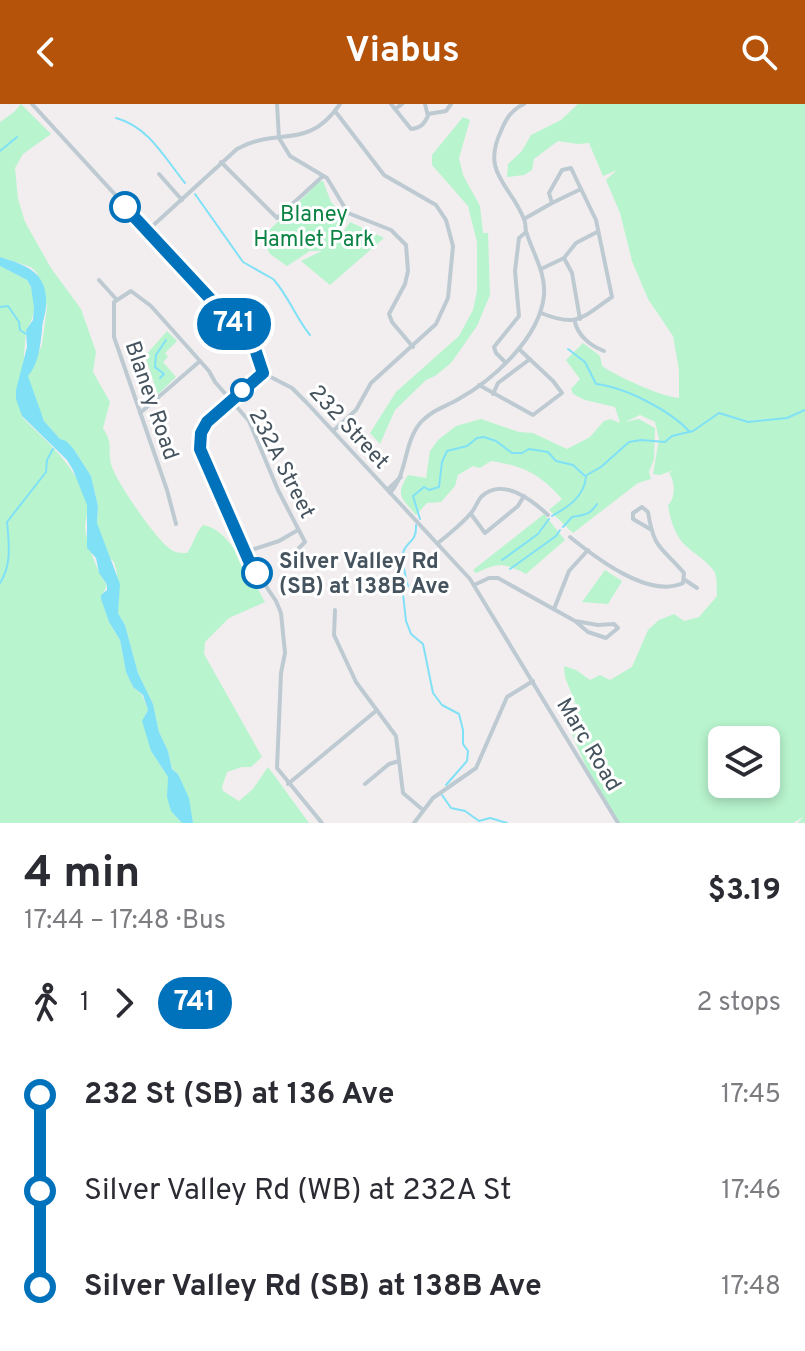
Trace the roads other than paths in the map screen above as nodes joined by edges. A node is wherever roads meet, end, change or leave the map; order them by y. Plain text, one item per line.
1 (32, 104) edge
2 (277, 104) edge
3 (340, 104) edge
4 (391, 104) edge
5 (402, 104) edge
6 (425, 104) edge
7 (451, 104) edge
8 (521, 104) edge
9 (395, 109) junction
10 (335, 111) junction
11 (428, 114) junction
12 (279, 138) junction
13 (221, 162) junction
14 (159, 174) dead end
15 (324, 176) junction
16 (581, 189) junction
17 (182, 200) junction
18 (552, 203) junction
19 (524, 219) junction
20 (147, 231) junction
21 (526, 232) junction
22 (597, 232) junction
23 (564, 258) junction
24 (541, 269) junction
25 (99, 280) dead end
26 (117, 300) junction
27 (540, 313) junction
28 (577, 320) junction
29 (413, 347) junction
30 (519, 349) junction
31 (604, 351) dead end
32 (530, 359) junction
33 (200, 361) junction
34 (505, 362) junction
35 (263, 373) junction
36 (479, 385) junction
37 (493, 394) junction
38 (230, 400) junction
39 (140, 413) junction
40 (333, 431) junction
41 (389, 491) junction
42 (524, 496) junction
43 (471, 514) junction
44 (548, 515) dead end
45 (176, 524) dead end
46 (650, 529) junction
47 (298, 530) junction
48 (570, 537) dead end
49 (438, 543) junction
50 (299, 548) dead end
51 (588, 550) junction
52 (245, 552) junction
53 (685, 580) junction
54 (474, 585) junction
55 (697, 588) dead end
56 (554, 609) junction
57 (335, 610) dead end
58 (575, 621) junction
59 (533, 681) junction
60 (377, 710) junction
61 (399, 761) junction
62 (288, 784) junction
63 (365, 784) dead end
64 (423, 810) junction
65 (322, 823) edge
66 (414, 823) edge
67 (618, 823) edge

1 - 20 street
2 - 12 street
3 - 10 street
4 - 9 street
5 - 9 street
6 - 11 street
7 - 11 street
8 - 19 street
9 - 11 street
10 - 12 street
10 - 29 street
12 - 13 street
12 - 15 street
13 - 15 street
13 - 17 street
14 - 17 street
15 - 29 street
16 - 18 street
16 - 18 street
16 - 22 street
17 - 20 street
18 - 19 street
19 - 21 street
20 - 35 street
21 - 24 street
21 - 34 street
22 - 23 street
22 - 28 street
23 - 24 street
23 - 28 street
24 - 27 street
25 - 26 street
26 - 33 street, 232A Street
26 - 39 street, Blaney Road
27 - 28 street
27 - 30 street
28 - 31 street
29 - 40 street
30 - 32 street
30 - 34 street
32 - 37 street
32 - 37 street
33 - 38 street, 232A Street
33 - 39 street
34 - 36 street
35 - 38 street
35 - 40 street, 232 Street
36 - 37 street
36 - 41 street
38 - 47 street, 232A Street
38 - 52 street
39 - 45 street, Blaney Road
40 - 41 street, 232 Street
41 - 49 street, 232 Street
42 - 43 street
42 - 43 street
42 - 44 street
43 - 49 street
46 - 46 street
46 - 53 street
47 - 50 street, 232A Street
47 - 52 street
48 - 51 street
49 - 54 street, 232 Street
51 - 53 street
51 - 56 street
52 - 62 street
53 - 55 street
54 - 56 street
54 - 59 street, 232 Street
56 - 58 street
57 - 60 street
58 - 58 street
59 - 64 street
59 - 67 street, Marc Road
60 - 61 street
60 - 62 street
61 - 63 street
61 - 64 street
62 - 65 street
64 - 66 street

